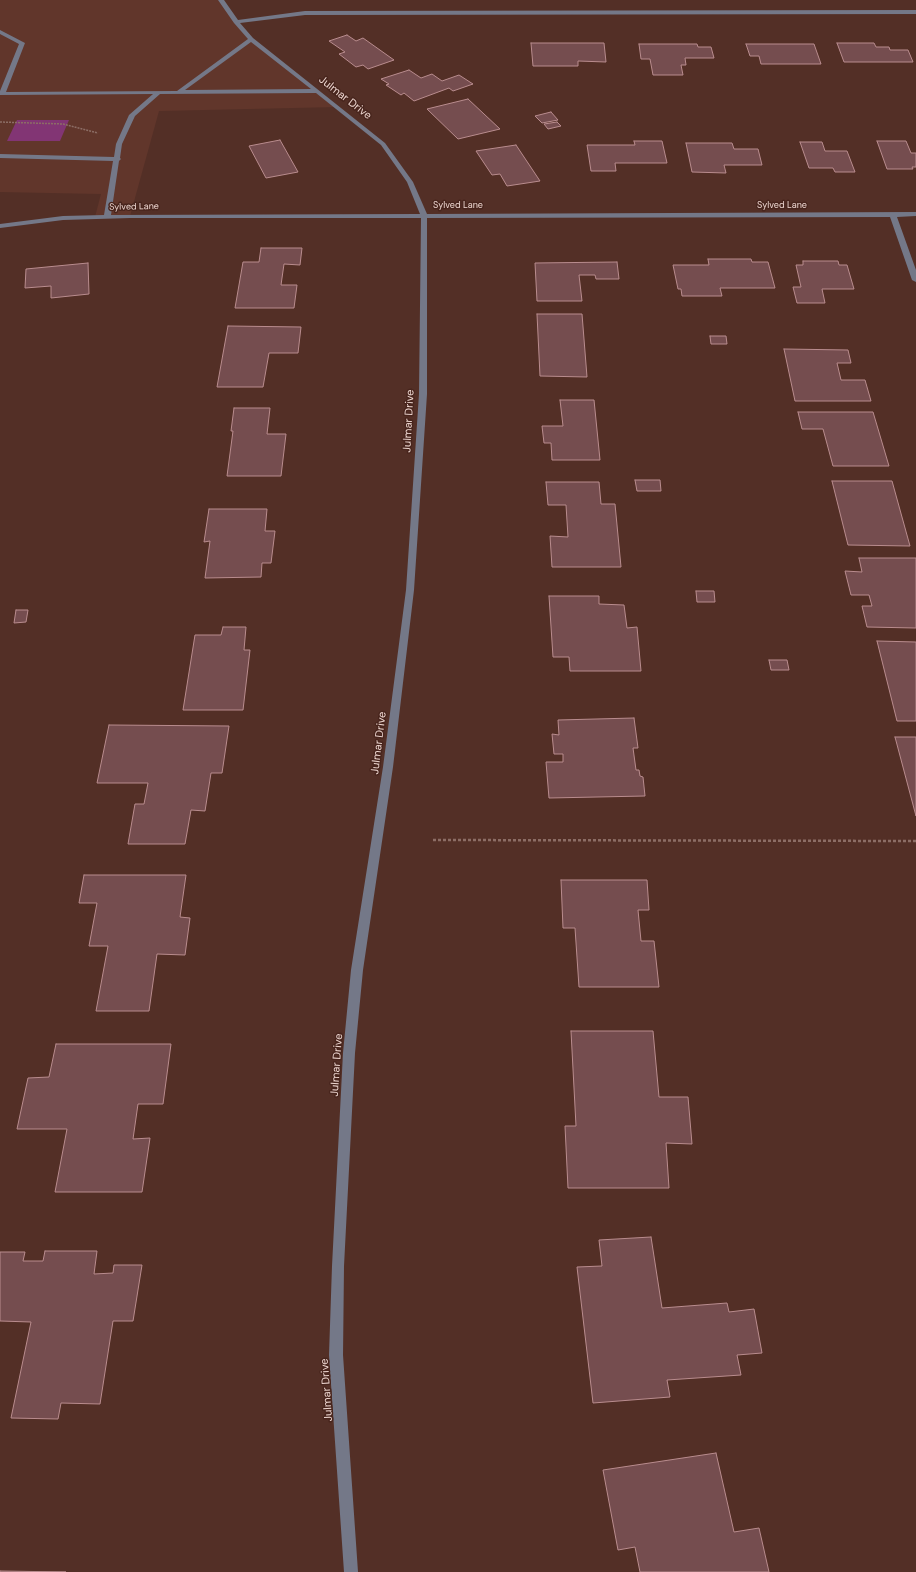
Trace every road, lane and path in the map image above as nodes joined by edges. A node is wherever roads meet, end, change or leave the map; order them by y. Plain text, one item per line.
1 (221, 0) edge
2 (916, 12) edge
3 (236, 22) junction
4 (0, 32) edge
5 (251, 39) junction
6 (180, 91) junction
7 (316, 91) junction
8 (159, 92) junction
9 (0, 122) edge
10 (101, 134) dead end
11 (0, 156) edge
12 (118, 159) junction
13 (916, 214) edge
14 (424, 215) junction
15 (892, 215) junction
16 (107, 216) junction
17 (0, 226) edge
18 (916, 280) edge
19 (433, 840) dead end
20 (916, 841) edge
21 (352, 1572) edge

1 - 3 street, Julmar Drive
2 - 3 street
3 - 5 street, Julmar Drive
4 - 8 street
5 - 6 street
5 - 7 street, Julmar Drive
6 - 7 street
6 - 8 street
7 - 14 street, Julmar Drive
8 - 12 street
9 - 10 path
11 - 12 street
12 - 16 street
13 - 15 street, Sylved Lane
14 - 15 street, Sylved Lane
14 - 16 street, Sylved Lane
14 - 21 street, Julmar Drive
15 - 18 street
16 - 17 street, Sylved Lane
19 - 20 path

